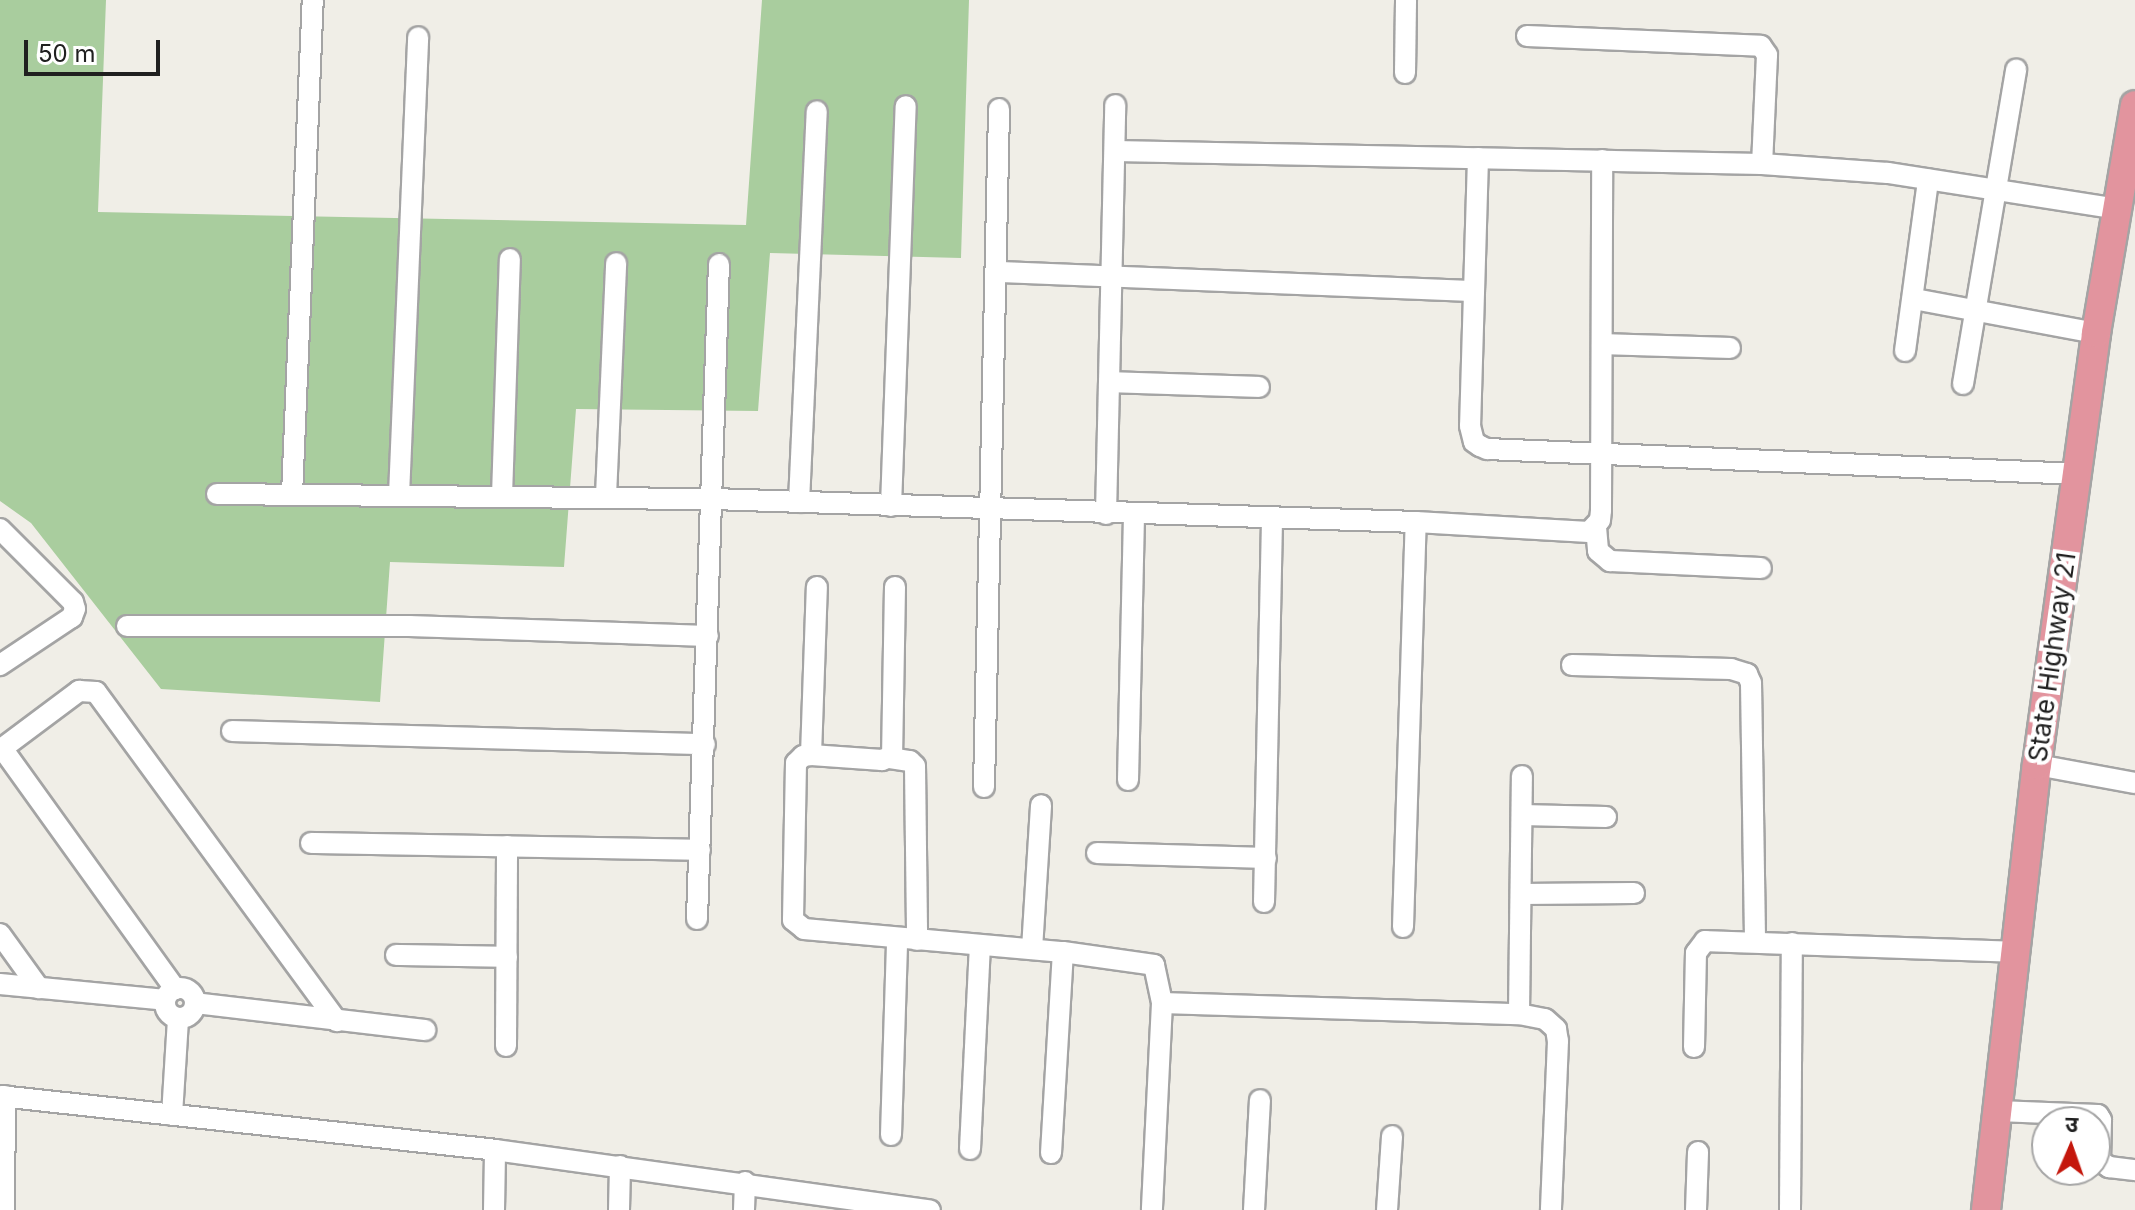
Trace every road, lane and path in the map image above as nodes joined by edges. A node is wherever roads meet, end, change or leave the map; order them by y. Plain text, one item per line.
1 (313, 0) edge
2 (1406, 0) edge
3 (1527, 36) dead end
4 (418, 37) dead end
5 (2016, 69) dead end
6 (1405, 73) dead end
7 (1115, 105) dead end
8 (2135, 105) edge
9 (906, 106) dead end
10 (999, 109) dead end
11 (817, 111) dead end
12 (1115, 151) junction
13 (1478, 158) junction
14 (1602, 160) junction
15 (1762, 164) junction
16 (1928, 180) junction
17 (1996, 191) junction
18 (2117, 209) junction
19 (510, 259) dead end
20 (616, 263) dead end
21 (719, 264) dead end
22 (998, 272) junction
23 (1110, 275) junction
24 (1474, 291) junction
25 (1914, 299) junction
26 (1976, 310) junction
27 (2096, 333) junction
28 (1602, 344) junction
29 (1730, 348) dead end
30 (1905, 351) dead end
31 (1109, 382) junction
32 (1963, 384) dead end
33 (1259, 387) dead end
34 (1602, 454) junction
35 (2078, 474) junction
36 (217, 494) dead end
37 (292, 495) junction
38 (399, 495) junction
39 (502, 496) junction
40 (606, 496) junction
41 (712, 499) junction
42 (799, 502) junction
43 (891, 506) junction
44 (993, 508) junction
45 (1106, 514) junction
46 (1134, 515) junction
47 (1272, 520) junction
48 (1416, 522) junction
49 (1596, 527) junction
50 (0, 529) edge
51 (1761, 568) dead end
52 (817, 587) dead end
53 (895, 587) dead end
54 (127, 626) dead end
55 (708, 636) junction
56 (0, 665) edge
57 (1572, 665) dead end
58 (232, 731) dead end
59 (705, 744) junction
60 (1, 749) edge
61 (811, 755) junction
62 (890, 758) junction
63 (2037, 765) junction
64 (1522, 776) dead end
65 (1128, 780) dead end
66 (2135, 783) edge
67 (984, 787) dead end
68 (1041, 805) dead end
69 (1522, 815) junction
70 (1606, 817) dead end
71 (311, 843) dead end
72 (507, 846) junction
73 (700, 850) junction
74 (1097, 853) dead end
75 (1266, 858) junction
76 (1634, 893) dead end
77 (1521, 894) junction
78 (1264, 902) dead end
79 (697, 919) dead end
80 (1403, 927) dead end
81 (0, 934) edge
82 (907, 939) junction
83 (1755, 941) junction
84 (1792, 943) junction
85 (980, 946) junction
86 (1032, 949) junction
87 (1063, 952) junction
88 (2017, 952) junction
89 (396, 955) dead end
90 (507, 957) junction
91 (0, 984) edge
92 (39, 988) junction
93 (170, 994) junction
94 (195, 1003) junction
95 (1162, 1003) junction
96 (1519, 1014) junction
97 (178, 1019) junction
98 (337, 1021) junction
99 (425, 1030) dead end
100 (506, 1046) dead end
101 (1694, 1047) dead end
102 (2, 1096) edge
103 (1260, 1100) dead end
104 (1998, 1111) junction
105 (172, 1115) junction
106 (891, 1135) dead end
107 (1392, 1136) dead end
108 (970, 1149) dead end
109 (495, 1150) junction
110 (1698, 1152) dead end
111 (1051, 1153) dead end
112 (620, 1166) junction
113 (2135, 1170) edge
114 (745, 1182) junction
115 (2, 1183) edge
116 (861, 1205) edge
117 (4, 1210) edge
118 (494, 1210) edge
119 (619, 1210) edge
120 (744, 1210) edge
121 (930, 1210) edge
122 (1152, 1210) edge
123 (1254, 1210) edge
124 (1387, 1210) edge
125 (1551, 1210) edge
126 (1696, 1210) edge
127 (1790, 1210) edge
128 (1986, 1210) edge

1 - 37 street
2 - 6 street
3 - 15 street
4 - 38 street
5 - 17 street
7 - 12 street
8 - 18 highway, State Highway 21
9 - 43 street
10 - 22 street
11 - 42 street
12 - 13 street
12 - 23 street
13 - 14 street
13 - 24 street
14 - 15 street
14 - 28 street
15 - 16 street
16 - 17 street
16 - 25 street
17 - 18 street
17 - 26 street
18 - 27 highway, State Highway 21
19 - 39 street
20 - 40 street
21 - 41 street
22 - 23 street
22 - 44 street
23 - 24 street
23 - 31 street
24 - 34 street
25 - 26 street
25 - 30 street
26 - 27 street
26 - 32 street
27 - 35 highway, State Highway 21
28 - 29 street
28 - 34 street
31 - 33 street
31 - 45 street
34 - 35 street
34 - 49 street
35 - 63 highway, State Highway 21
36 - 37 street
37 - 38 street
38 - 39 street
39 - 40 street
40 - 41 street
41 - 42 street
41 - 55 street
42 - 43 street
43 - 44 street
44 - 45 street
44 - 67 street
45 - 46 street
46 - 47 street
46 - 65 street
47 - 48 street
47 - 75 street
48 - 49 street
48 - 80 street
49 - 51 street
50 - 56 street
52 - 61 street
53 - 62 street
54 - 55 street
55 - 59 street
57 - 83 street
58 - 59 street
59 - 73 street
60 - 93 street
60 - 98 street
61 - 62 street
61 - 82 street
62 - 82 street
63 - 66 street
63 - 88 highway, State Highway 21
64 - 69 street
68 - 86 street
69 - 70 street
69 - 77 street
71 - 72 street
72 - 73 street
72 - 90 street
73 - 79 street
74 - 75 street
75 - 78 street
76 - 77 street
77 - 96 street
81 - 92 street
82 - 85 street
82 - 106 street
83 - 84 street
83 - 101 street
84 - 88 street
84 - 127 street
85 - 86 street
85 - 108 street
86 - 87 street
87 - 95 street
87 - 111 street
88 - 104 highway, State Highway 21
89 - 90 street
90 - 100 street
91 - 92 street
92 - 93 street
93 - 94 street
93 - 97 street
94 - 97 street
94 - 98 street
95 - 96 street
95 - 122 street
96 - 125 street
97 - 105 street
98 - 99 street
102 - 105 street
102 - 115 street
103 - 123 street
104 - 113 street
104 - 128 highway, State Highway 21
105 - 109 street
107 - 124 street
109 - 112 street
109 - 118 street
110 - 126 street
112 - 114 street
112 - 119 street
114 - 116 street
114 - 120 street
115 - 117 street
116 - 121 street

